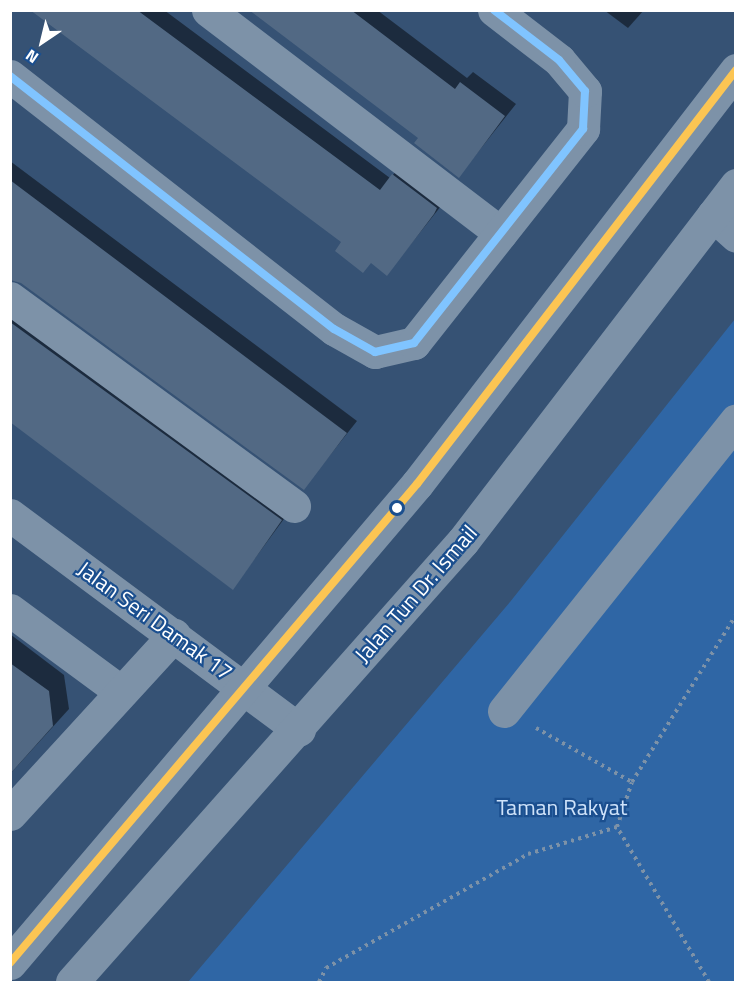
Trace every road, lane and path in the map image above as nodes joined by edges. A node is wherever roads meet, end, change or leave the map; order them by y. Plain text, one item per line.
1 (208, 10) edge
2 (494, 10) edge
3 (735, 70) edge
4 (10, 76) edge
5 (735, 185) edge
6 (724, 225) edge
7 (501, 233) junction
8 (10, 298) edge
9 (735, 420) edge
10 (294, 506) dead end
11 (10, 514) edge
12 (10, 610) edge
13 (735, 615) edge
14 (174, 635) junction
15 (246, 688) junction
16 (120, 691) junction
17 (504, 711) joint
18 (299, 730) junction
19 (632, 782) junction
20 (10, 814) edge
21 (618, 827) junction
22 (10, 963) edge
23 (72, 982) edge
24 (320, 982) edge
25 (709, 982) edge

1 - 7 street
2 - 7 street
3 - 15 street
4 - 7 street
5 - 6 street, Jalan Tun Dr. Ismail
6 - 18 street, Jalan Tun Dr. Ismail
8 - 10 street
9 - 17 street
11 - 14 street, Jalan Seri Damak 17
12 - 16 street
13 - 19 path
14 - 15 street, Jalan Seri Damak 17
14 - 16 street
15 - 18 street, Jalan Seri Damak 17
15 - 22 street
16 - 20 street
17 - 19 path
18 - 23 street, Jalan Tun Dr. Ismail
19 - 21 path
21 - 24 path
21 - 25 path

